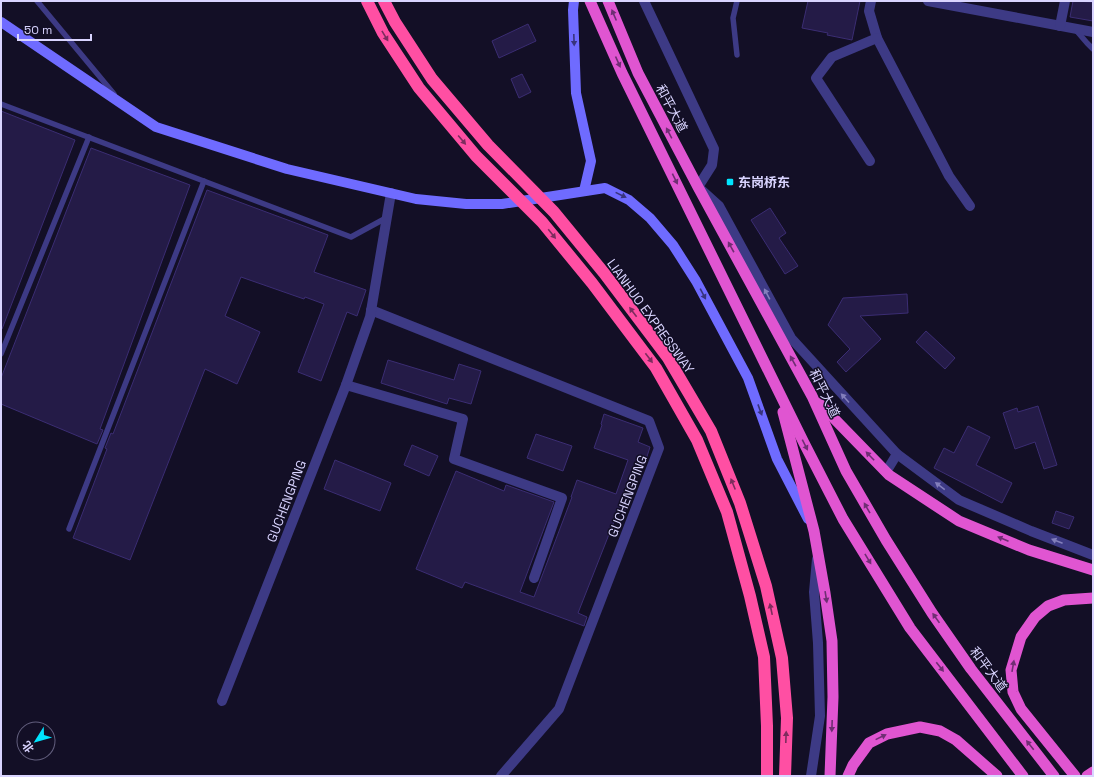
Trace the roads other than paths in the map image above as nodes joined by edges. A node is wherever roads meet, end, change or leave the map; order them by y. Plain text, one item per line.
1 (37, 1) edge
2 (367, 1) edge
3 (384, 1) edge
4 (574, 1) edge
5 (590, 1) edge
6 (608, 1) edge
7 (644, 1) edge
8 (737, 1) edge
9 (871, 1) edge
10 (928, 1) edge
11 (1064, 1) edge
12 (1, 22) edge
13 (1060, 26) junction
14 (1075, 29) junction
15 (1093, 32) edge
16 (876, 38) junction
17 (1093, 49) edge
18 (737, 56) dead end
19 (120, 102) junction
20 (1, 104) edge
21 (89, 137) junction
22 (870, 161) dead end
23 (204, 180) junction
24 (698, 187) junction
25 (584, 192) junction
26 (391, 193) junction
27 (970, 206) dead end
28 (387, 218) junction
29 (371, 310) junction
30 (1, 354) edge
31 (346, 384) junction
32 (776, 385) junction
33 (812, 396) junction
34 (897, 454) junction
35 (886, 472) junction
36 (69, 529) dead end
37 (814, 531) junction
38 (817, 553) junction
39 (1093, 555) edge
40 (1093, 570) edge
41 (534, 578) dead end
42 (1093, 598) edge
43 (222, 701) dead end
44 (1073, 773) edge
45 (501, 776) edge
46 (766, 776) edge
47 (785, 776) edge
48 (811, 776) edge
49 (830, 776) edge
50 (848, 776) edge
51 (997, 776) edge
52 (1023, 776) edge
53 (1054, 776) edge

1 - 19 lane
2 -> 46 highway, LIANHUO EXPRESSWAY
47 -> 3 highway, LIANHUO EXPRESSWAY
4 -> 25 main road
5 -> 32 highway
24 -> 6 highway, 和平大道
7 - 24 street
8 - 18 lane
9 - 16 street
10 - 13 street
11 - 13 street
12 - 19 main road
13 - 14 street
14 - 15 street
14 - 17 lane
16 - 22 street
16 - 27 street
19 - 26 main road
20 - 21 lane
21 - 23 lane
21 - 30 lane
23 - 28 lane
23 - 36 lane
33 -> 24 highway, 和平大道
34 -> 24 street
25 - 26 main road
25 -> 37 main road
26 - 28 street, GUCHENGPING
28 - 29 street, GUCHENGPING
29 - 31 street, GUCHENGPING
29 - 45 street, GUCHENGPING
31 - 41 street
31 - 43 street, GUCHENGPING
32 - 37 highway
32 -> 52 highway
35 -> 33 highway
53 -> 33 highway, 和平大道
34 - 35 street
39 -> 34 street
40 -> 35 highway
37 - 38 highway
38 - 48 street
38 -> 49 highway
44 -> 42 highway
50 -> 51 highway

